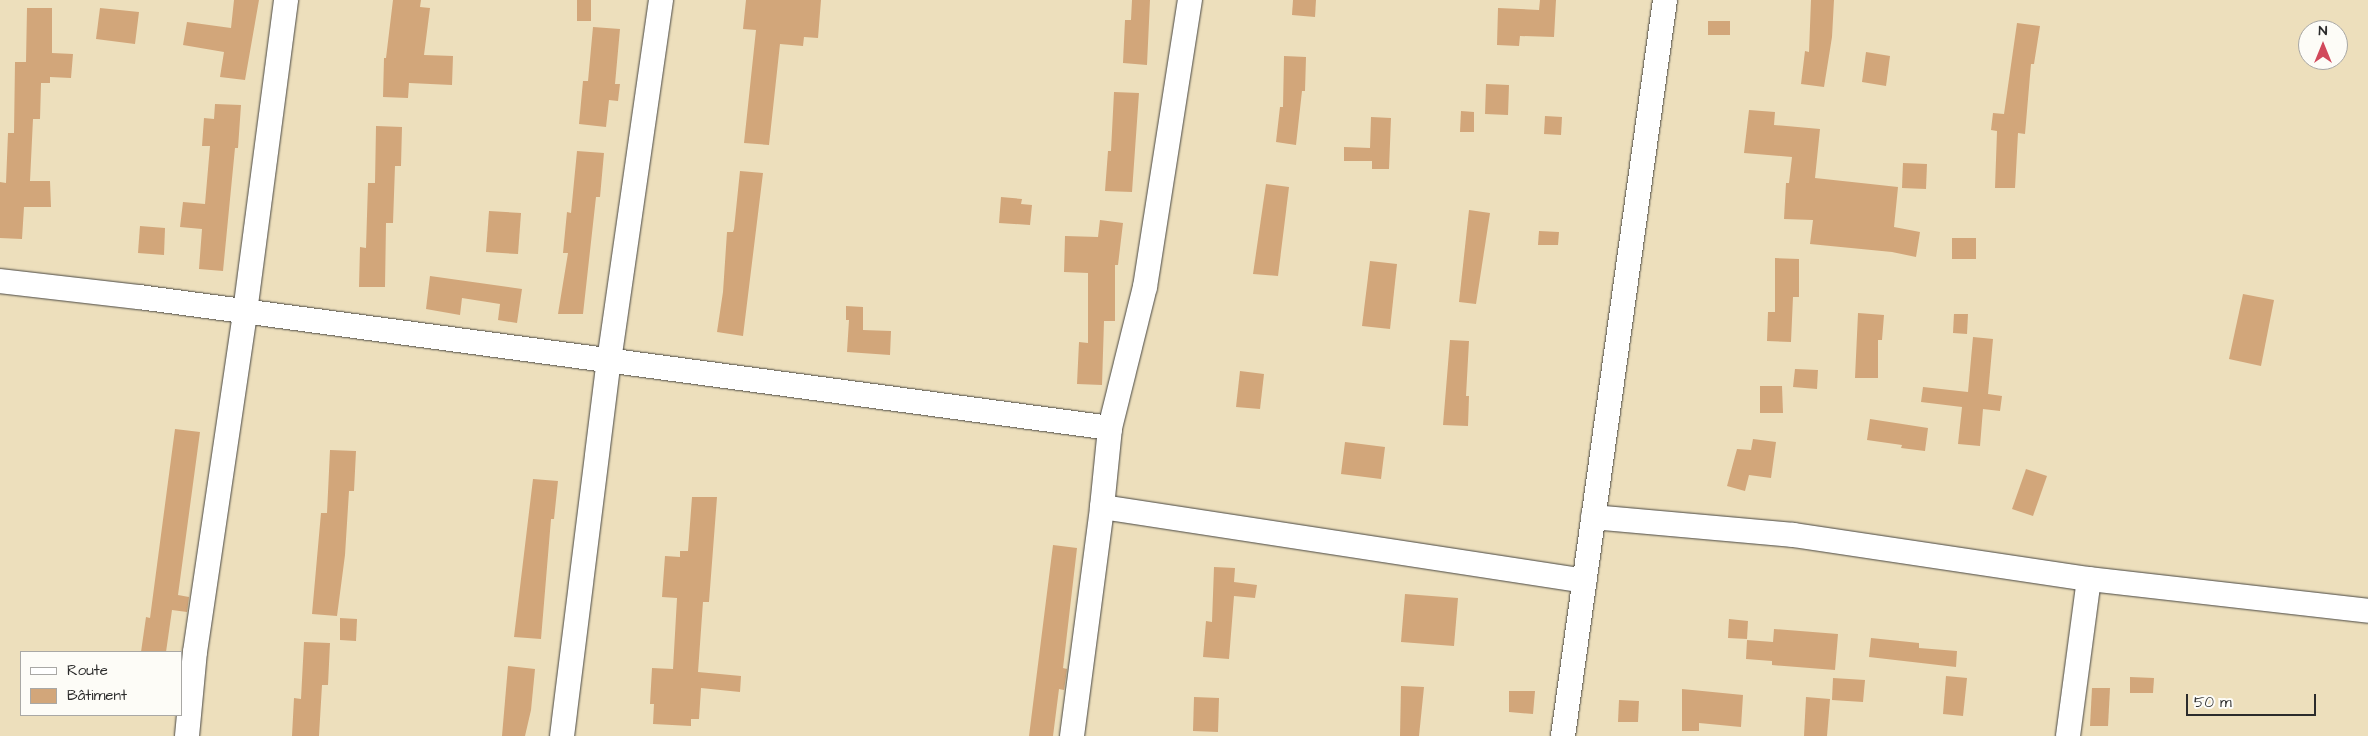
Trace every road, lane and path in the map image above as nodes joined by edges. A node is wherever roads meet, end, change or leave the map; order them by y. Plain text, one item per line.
1 (286, 0) edge
2 (661, 0) edge
3 (1190, 0) edge
4 (1665, 0) edge
5 (0, 281) edge
6 (245, 312) junction
7 (609, 360) junction
8 (1110, 428) junction
9 (1102, 507) junction
10 (1593, 517) junction
11 (2089, 579) junction
12 (1584, 581) junction
13 (2368, 611) edge
14 (187, 736) edge
15 (562, 736) edge
16 (1072, 736) edge
17 (1563, 736) edge
18 (2068, 736) edge

1 - 6 street
2 - 7 street
3 - 8 street
4 - 10 street
5 - 6 street
6 - 7 street
6 - 14 street
7 - 8 street
7 - 15 street
8 - 9 street
9 - 12 street
9 - 16 street
10 - 11 street
10 - 12 street
11 - 13 street
11 - 18 street
12 - 17 street

